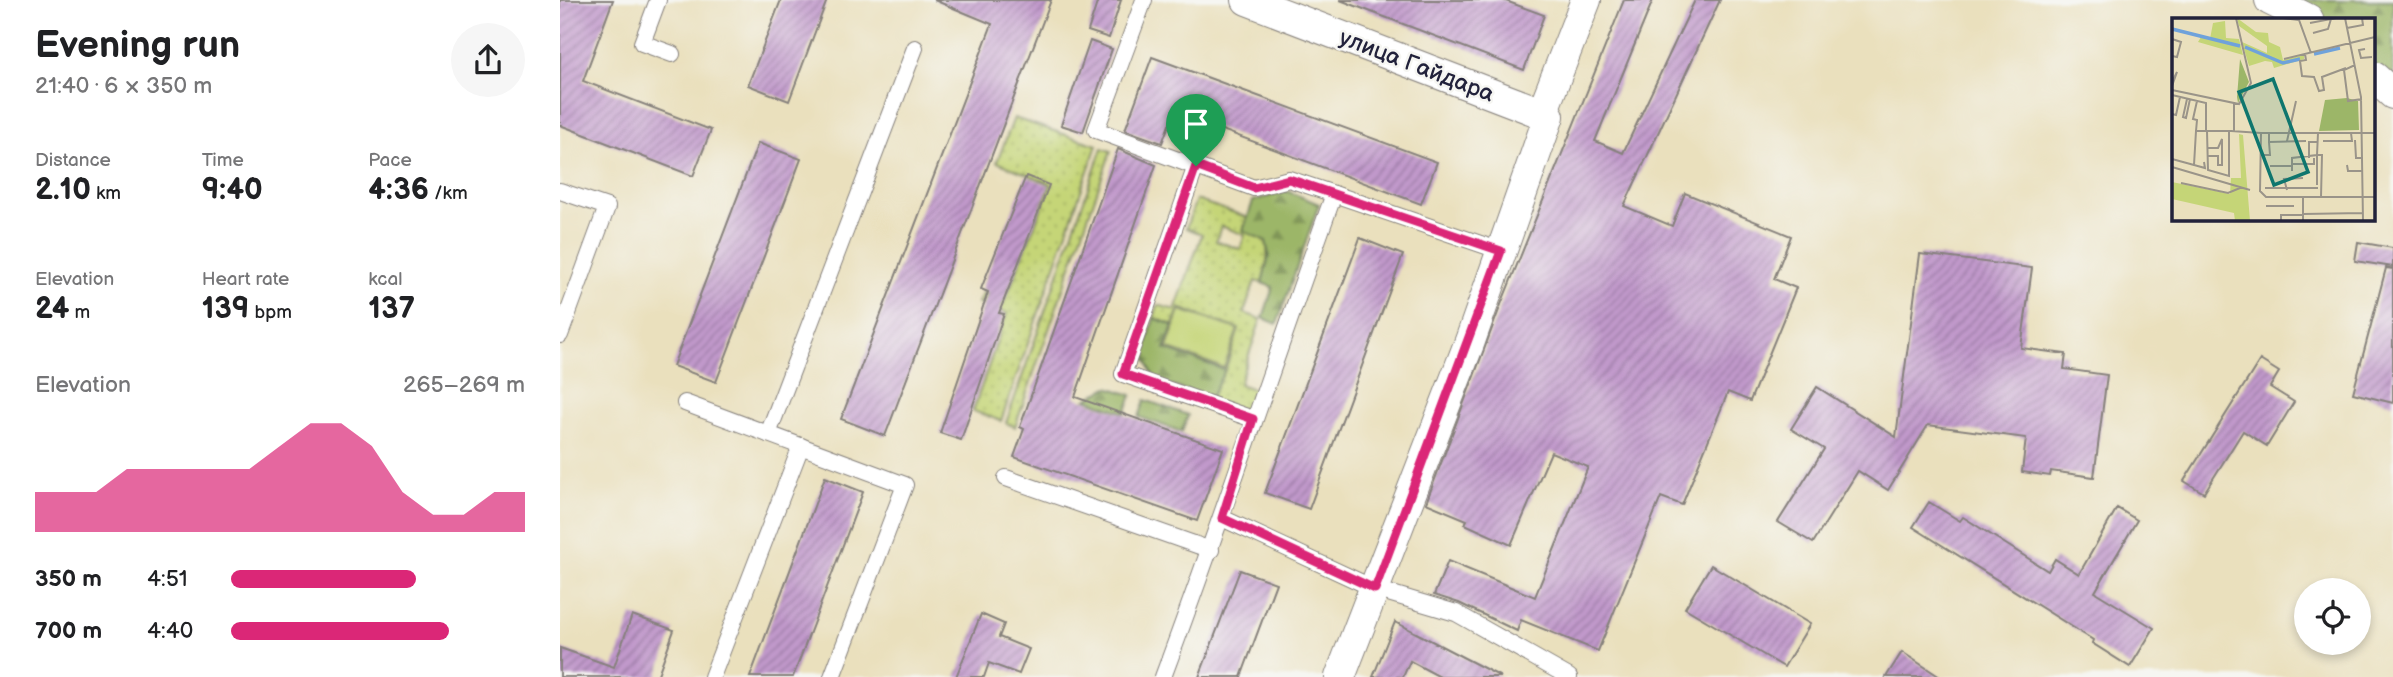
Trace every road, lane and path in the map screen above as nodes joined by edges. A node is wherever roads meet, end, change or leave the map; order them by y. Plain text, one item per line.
1 (658, 0) edge
2 (1144, 0) edge
3 (1247, 0) edge
4 (1586, 0) edge
5 (2270, 0) edge
6 (2306, 18) edge
7 (915, 48) dead end
8 (673, 54) dead end
9 (2375, 78) edge
10 (2393, 94) edge
11 (1545, 115) junction
12 (1196, 166) junction
13 (560, 191) edge
14 (1334, 194) junction
15 (1501, 251) junction
16 (560, 335) edge
17 (685, 403) dead end
18 (1253, 419) junction
19 (768, 434) junction
20 (801, 446) junction
21 (1006, 478) dead end
22 (1222, 518) junction
23 (1210, 550) junction
24 (1375, 589) junction
25 (712, 677) edge
26 (832, 677) edge
27 (1163, 677) edge
28 (1340, 677) edge
29 (1569, 677) edge

1 - 8 lane
2 - 12 lane
3 - 11 street, улица Гайдара
4 - 11 street
5 - 6 street
7 - 19 lane
9 - 10 street
11 - 15 street
12 - 14 lane
12 - 18 lane
13 - 16 lane
14 - 15 lane
14 - 18 lane
15 - 24 street
17 - 19 lane
18 - 22 lane
19 - 20 lane
20 - 25 lane
20 - 26 lane
21 - 23 lane
22 - 23 lane
22 - 24 lane
23 - 27 lane
24 - 28 street
24 - 29 lane

